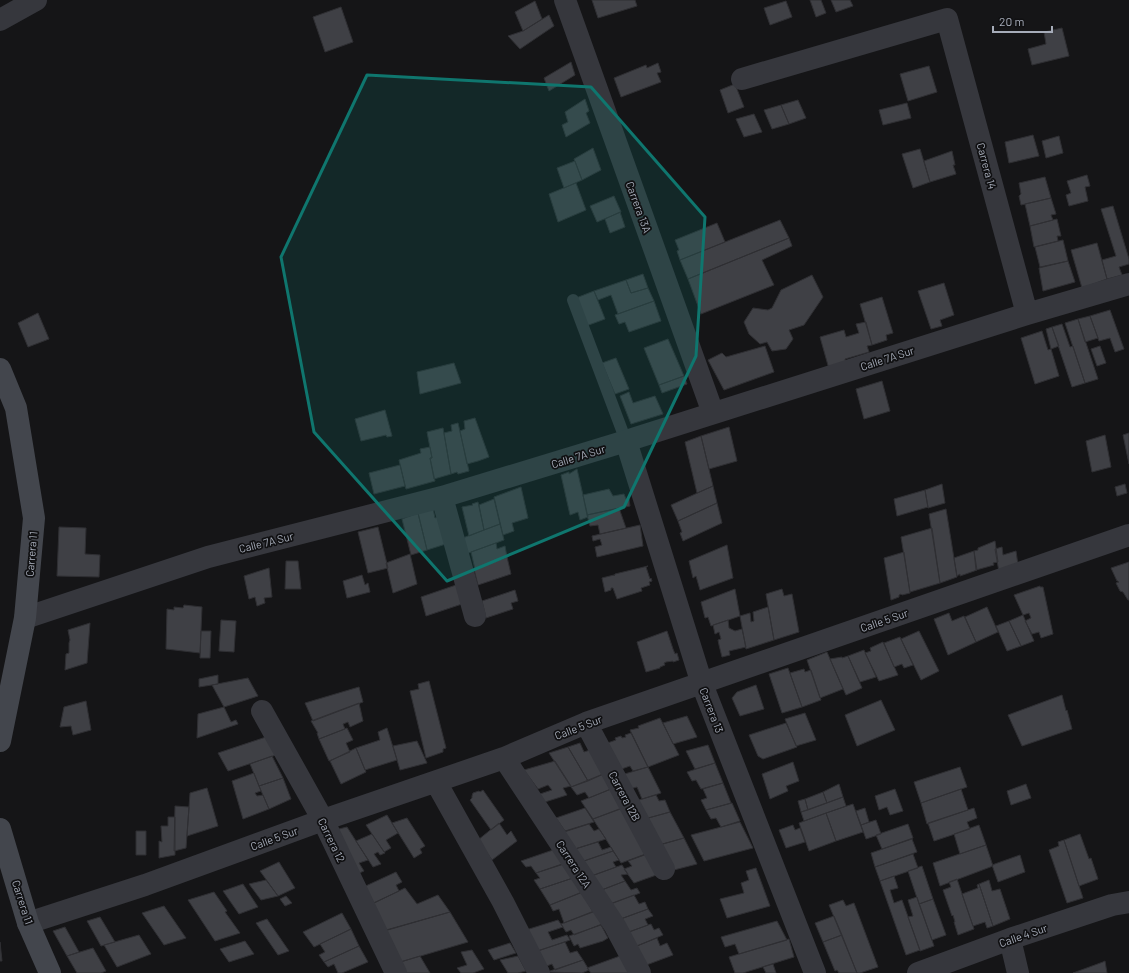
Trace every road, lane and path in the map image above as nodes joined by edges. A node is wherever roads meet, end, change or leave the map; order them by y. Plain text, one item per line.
1 (36, 0) edge
2 (564, 0) edge
3 (0, 20) edge
4 (742, 79) dead end
5 (1129, 284) edge
6 (573, 300) dead end
7 (1027, 314) junction
8 (0, 369) edge
9 (713, 413) junction
10 (626, 441) junction
11 (442, 497) junction
12 (1129, 535) edge
13 (475, 616) dead end
14 (25, 618) junction
15 (702, 684) junction
16 (262, 711) dead end
17 (586, 723) junction
18 (0, 740) edge
19 (504, 758) junction
20 (436, 782) junction
21 (323, 820) junction
22 (0, 829) edge
23 (664, 869) dead end
24 (1127, 909) edge
25 (28, 923) junction
26 (1010, 939) junction
27 (50, 973) edge
28 (396, 973) edge
29 (539, 973) edge
30 (640, 973) edge
31 (815, 973) edge
32 (918, 973) edge
33 (1018, 973) edge

1 - 3 street
2 - 9 street, Carrera 13A
4 - 7 street, Carrera 14
5 - 7 street, Calle 7A Sur
6 - 10 lane
7 - 9 street, Calle 7A Sur
8 - 14 main road, Carrera 11
9 - 10 street, Calle 7A Sur
10 - 11 street, Calle 7A Sur
10 - 15 street, Carrera 13
11 - 13 street
11 - 14 street, Calle 7A Sur
12 - 15 street, Calle 5 Sur
14 - 18 main road, Carrera 11
15 - 17 street, Calle 5 Sur
15 - 31 street, Carrera 13
16 - 21 street, Carrera 12
17 - 19 street, Calle 5 Sur
17 - 23 street, Carrera 12B
19 - 20 street, Calle 5 Sur
19 - 30 street, Carrera 12A
20 - 21 street, Calle 5 Sur
20 - 29 street
21 - 25 street, Calle 5 Sur
21 - 28 street, Carrera 12
22 - 25 main road, Carrera 11
24 - 26 street, Calle 4 Sur
25 - 27 main road, Carrera 11
26 - 32 street, Calle 4 Sur
26 - 33 street

